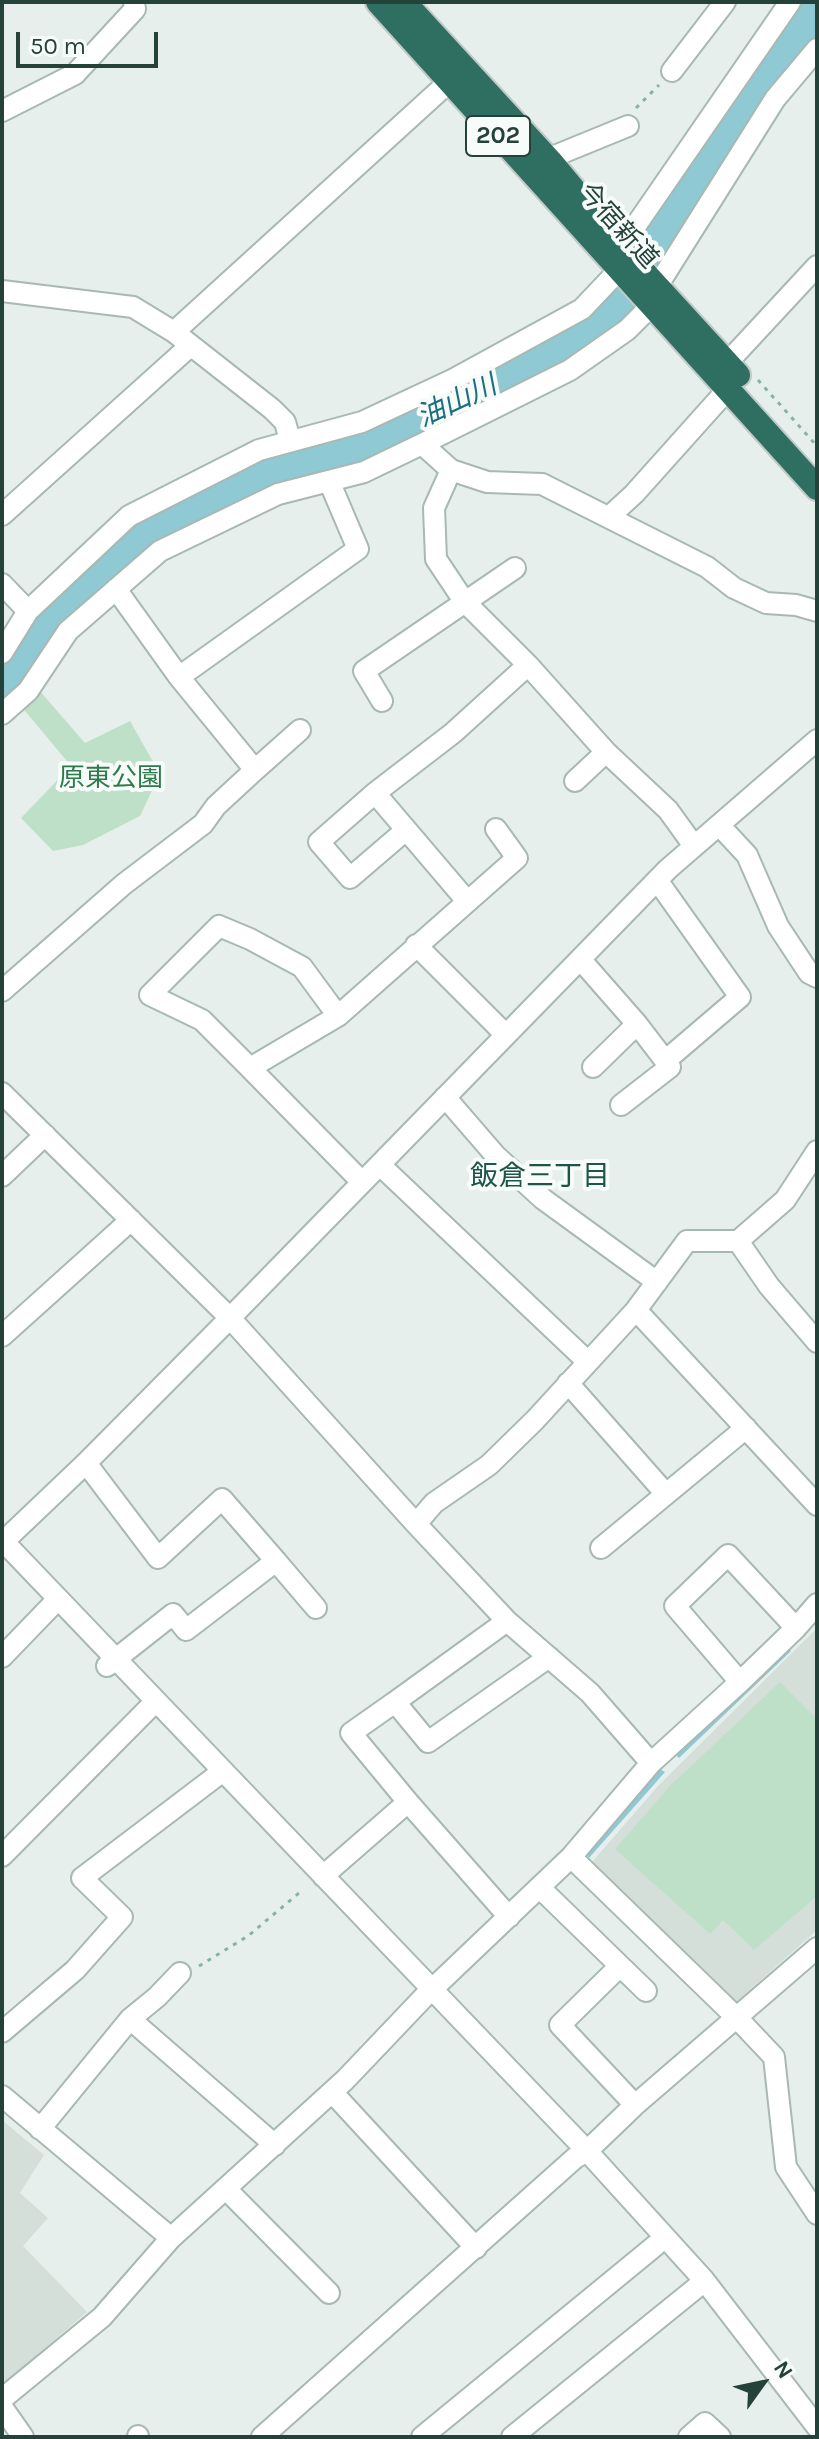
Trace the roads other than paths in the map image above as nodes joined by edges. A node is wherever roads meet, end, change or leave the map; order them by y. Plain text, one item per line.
1 (134, 2) edge
2 (378, 2) edge
3 (404, 2) edge
4 (725, 2) edge
5 (790, 2) edge
6 (817, 49) edge
7 (672, 71) dead end
8 (456, 74) junction
9 (2, 111) edge
10 (628, 126) dead end
11 (550, 161) junction
12 (623, 251) junction
13 (817, 266) edge
14 (658, 288) junction
15 (2, 291) edge
16 (174, 332) junction
17 (190, 346) junction
18 (727, 363) junction
19 (728, 389) junction
20 (290, 440) junction
21 (422, 444) junction
22 (817, 463) edge
23 (451, 470) junction
24 (329, 481) junction
25 (817, 488) edge
26 (2, 515) edge
27 (610, 516) junction
28 (515, 568) dead end
29 (2, 584) edge
30 (116, 589) junction
31 (464, 601) junction
32 (28, 611) junction
33 (817, 611) edge
34 (2, 653) edge
35 (528, 665) junction
36 (179, 677) junction
37 (382, 701) dead end
38 (2, 714) edge
39 (300, 730) dead end
40 (817, 740) edge
41 (606, 752) junction
42 (255, 770) junction
43 (575, 781) dead end
44 (375, 793) junction
45 (719, 825) junction
46 (496, 829) dead end
47 (406, 830) junction
48 (694, 846) junction
49 (657, 880) junction
50 (467, 901) junction
51 (416, 945) junction
52 (580, 959) junction
53 (817, 977) edge
54 (2, 991) edge
55 (338, 1016) junction
56 (637, 1024) junction
57 (506, 1035) junction
58 (665, 1061) junction
59 (593, 1067) dead end
60 (250, 1068) junction
61 (2, 1093) edge
62 (445, 1097) junction
63 (621, 1105) dead end
64 (45, 1135) junction
65 (817, 1151) edge
66 (380, 1165) junction
67 (2, 1176) edge
68 (362, 1182) junction
69 (131, 1220) junction
70 (738, 1241) junction
71 (657, 1282) junction
72 (636, 1310) junction
73 (230, 1318) junction
74 (2, 1336) edge
75 (816, 1339) edge
76 (588, 1362) junction
77 (568, 1383) junction
78 (746, 1428) junction
79 (86, 1463) junction
80 (666, 1494) junction
81 (817, 1505) edge
82 (416, 1524) junction
83 (2, 1545) edge
84 (601, 1548) dead end
85 (276, 1561) junction
86 (54, 1603) junction
87 (817, 1604) edge
88 (316, 1608) dead end
89 (507, 1621) junction
90 (796, 1628) junction
91 (2, 1657) edge
92 (549, 1657) junction
93 (111, 1662) junction
94 (740, 1682) junction
95 (395, 1702) junction
96 (152, 1705) junction
97 (651, 1763) junction
98 (218, 1774) junction
99 (408, 1802) junction
100 (2, 1856) edge
101 (571, 1857) junction
102 (323, 1876) junction
103 (540, 1888) junction
104 (509, 1917) junction
105 (813, 1961) edge
106 (620, 1966) junction
107 (180, 1973) road end
108 (646, 1991) dead end
109 (428, 1992) junction
110 (737, 2018) junction
111 (130, 2019) junction
112 (2, 2032) edge
113 (332, 2092) junction
114 (2, 2096) edge
115 (635, 2105) junction
116 (40, 2129) junction
117 (275, 2145) junction
118 (581, 2155) junction
119 (226, 2189) junction
120 (817, 2214) edge
121 (171, 2238) junction
122 (656, 2245) junction
123 (476, 2248) junction
124 (696, 2288) junction
125 (329, 2293) dead end
126 (3, 2399) edge
127 (817, 2427) edge
128 (23, 2437) edge
129 (262, 2437) edge
130 (422, 2437) edge
131 (512, 2437) edge
132 (689, 2437) edge
133 (720, 2437) edge
134 (809, 2437) edge

1 - 9 street
2 - 8 highway, 今宿新道 / 202
3 - 8 highway, 今宿新道 / 202
4 - 7 street
5 - 12 street
6 - 14 street
8 - 11 highway, 今宿新道 / 202
8 - 12 highway, 今宿新道 / 202
8 - 16 street
10 - 11 street
11 - 12 highway, 今宿新道 / 202
12 - 14 highway, 今宿新道 / 202
12 - 20 street
13 - 18 street
14 - 18 highway, 今宿新道 / 202
14 - 19 highway, 今宿新道 / 202
14 - 21 street
15 - 16 street
16 - 17 street
17 - 20 street
17 - 26 street
18 - 22 highway, 今宿新道 / 202
19 - 25 highway, 今宿新道 / 202
19 - 27 street
20 - 32 street
21 - 23 street
21 - 24 street
23 - 27 street
23 - 31 street
24 - 30 street
24 - 36 street
27 - 33 street
28 - 31 street
29 - 32 street
30 - 36 street
30 - 38 street
31 - 35 street
31 - 37 street
32 - 34 street
35 - 41 street
35 - 44 street
36 - 42 street
39 - 42 street
40 - 45 street
41 - 43 street
41 - 48 street
42 - 54 street
44 - 47 street
44 - 47 street
45 - 48 street
45 - 53 street
46 - 50 street
47 - 50 street
48 - 49 street
49 - 52 street
49 - 58 street
50 - 51 street
51 - 55 street
51 - 57 street
52 - 56 street
52 - 57 street
55 - 60 street
55 - 60 street
56 - 58 street
56 - 59 street
57 - 62 street
58 - 63 street
60 - 68 street
61 - 64 street
62 - 66 street
62 - 71 street
64 - 67 street
64 - 69 street
65 - 70 street
66 - 68 street
66 - 76 street
68 - 73 street
69 - 73 street
69 - 74 street
70 - 71 street
70 - 75 street
71 - 72 street
72 - 76 street
72 - 78 street
73 - 79 street
73 - 82 street
76 - 77 street
77 - 80 street
77 - 82 street
78 - 80 street
78 - 81 street
79 - 83 street
79 - 85 street
80 - 84 street
82 - 89 street
83 - 86 street
85 - 88 street
85 - 93 street
86 - 91 street
86 - 93 street
87 - 90 street
89 - 92 street
89 - 95 street
90 - 94 street
90 - 94 street
92 - 95 street
92 - 97 street
93 - 96 street
94 - 97 street
95 - 99 street
96 - 98 street
96 - 100 street
97 - 101 street
98 - 102 street
98 - 109 street
98 - 112 street
99 - 102 street
99 - 104 street
101 - 103 street
101 - 110 street
102 - 109 street
103 - 104 street
103 - 106 street
104 - 109 street
105 - 110 street
106 - 108 street
106 - 115 street
107 - 111 street
109 - 113 street
109 - 118 street
110 - 115 street
110 - 120 street
111 - 116 street
111 - 117 street
113 - 117 street
113 - 123 street
114 - 116 street
115 - 118 street
116 - 121 street
117 - 119 street
118 - 122 street
118 - 123 street
118 - 127 street
119 - 121 street
119 - 125 street
121 - 126 street
122 - 124 street
122 - 130 street
123 - 129 street
124 - 131 street
124 - 134 street
126 - 128 street
132 - 133 street

